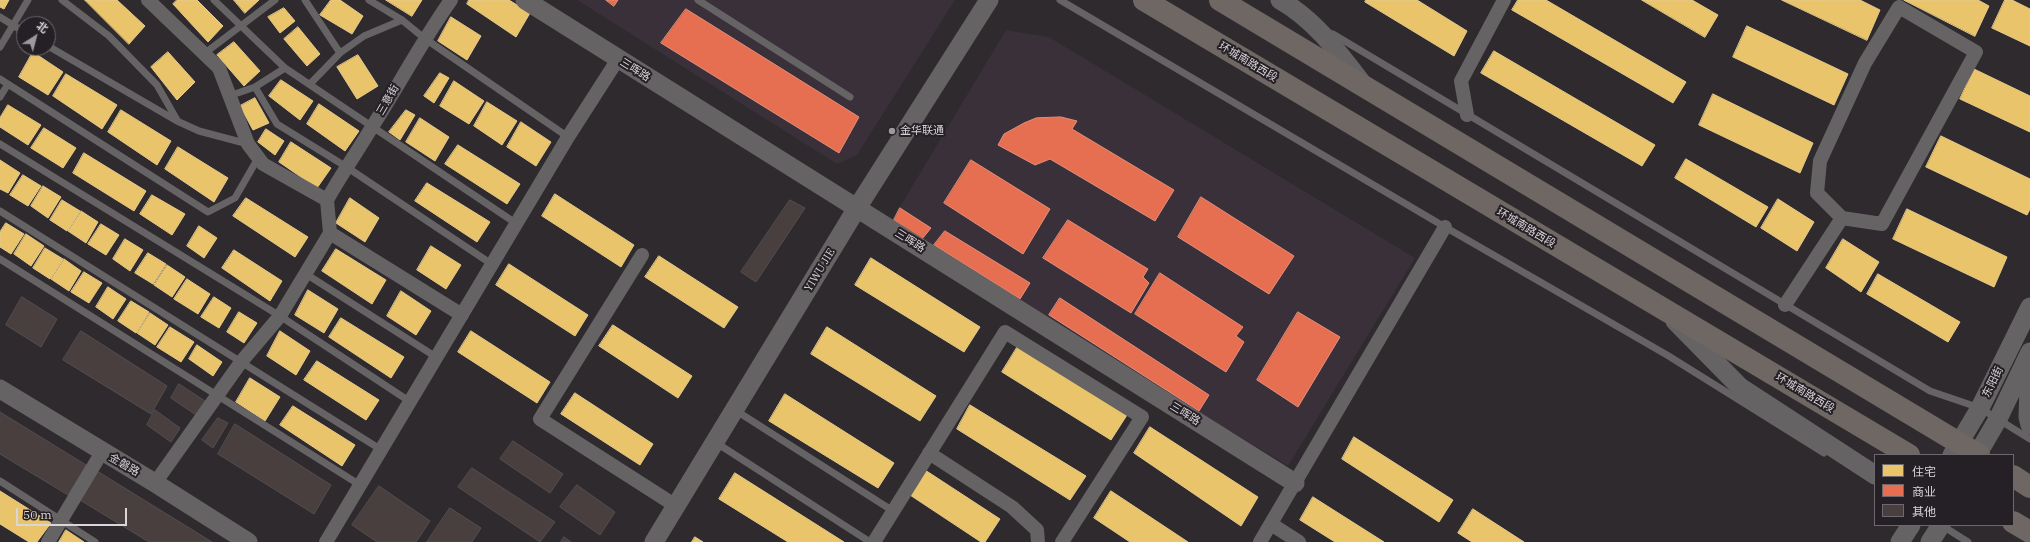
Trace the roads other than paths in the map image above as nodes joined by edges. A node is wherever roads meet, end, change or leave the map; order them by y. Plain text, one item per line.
1 (28, 0) edge
2 (148, 0) edge
3 (214, 0) edge
4 (275, 0) edge
5 (305, 0) edge
6 (369, 0) edge
7 (451, 0) edge
8 (525, 0) edge
9 (698, 0) edge
10 (1060, 0) edge
11 (1144, 0) edge
12 (1220, 0) edge
13 (1283, 0) edge
14 (1504, 0) edge
15 (66, 1) edge
16 (987, 2) edge
17 (0, 17) edge
18 (402, 20) junction
19 (13, 25) junction
20 (242, 26) junction
21 (16, 27) edge
22 (424, 38) junction
23 (0, 47) edge
24 (56, 51) edge
25 (340, 53) junction
26 (205, 54) junction
27 (618, 59) junction
28 (285, 68) junction
29 (0, 80) edge
30 (8, 84) junction
31 (310, 84) junction
32 (254, 87) junction
33 (1365, 87) junction
34 (230, 96) junction
35 (0, 97) edge
36 (850, 97) dead end
37 (1466, 115) junction
38 (177, 121) junction
39 (372, 128) junction
40 (568, 137) junction
41 (0, 144) edge
42 (248, 144) junction
43 (258, 158) junction
44 (345, 166) junction
45 (327, 200) junction
46 (857, 208) junction
47 (0, 211) edge
48 (1842, 218) junction
49 (517, 224) junction
50 (1445, 227) junction
51 (330, 233) junction
52 (642, 256) dead end
53 (0, 259) edge
54 (493, 265) junction
55 (306, 274) junction
56 (1785, 305) junction
57 (2030, 307) edge
58 (1664, 310) junction
59 (462, 315) junction
60 (280, 316) junction
61 (2030, 352) edge
62 (436, 357) junction
63 (241, 362) junction
64 (0, 390) edge
65 (218, 395) junction
66 (409, 401) junction
67 (1980, 408) junction
68 (734, 410) junction
69 (1998, 419) junction
70 (2030, 425) edge
71 (2030, 439) edge
72 (715, 442) junction
73 (380, 449) junction
74 (1956, 449) edge
75 (102, 452) junction
76 (929, 453) junction
77 (1907, 454) edge
78 (1974, 454) edge
79 (1979, 454) edge
80 (1828, 455) dead end
81 (1874, 474) edge
82 (2014, 477) edge
83 (0, 481) edge
84 (155, 483) junction
85 (1295, 483) junction
86 (360, 485) junction
87 (2030, 487) edge
88 (676, 506) junction
89 (893, 511) junction
90 (61, 521) junction
91 (2014, 523) edge
92 (1271, 524) junction
93 (1940, 526) edge
94 (1943, 526) edge
95 (2030, 532) edge
96 (48, 542) edge
97 (95, 542) edge
98 (248, 542) edge
99 (326, 542) edge
100 (654, 542) edge
101 (870, 542) edge
102 (874, 542) edge
103 (1038, 542) edge
104 (1062, 542) edge
105 (1260, 542) edge
106 (1299, 542) edge
107 (1930, 542) edge
108 (1968, 542) edge

1 - 19 lane
2 - 26 street
3 - 20 lane
4 - 20 lane
5 - 25 lane
6 - 18 lane
7 - 22 street, 三意街
8 - 27 street, 三晖路
9 - 36 lane
10 - 50 lane
11 - 58 main road, 环城南路西段
12 - 33 main road
13 - 33 street
13 - 37 lane
14 - 37 street
15 - 38 lane
16 - 46 street, YIWU JIE
17 - 19 lane
18 - 22 lane
18 - 25 lane
19 - 21 lane
19 - 23 lane
20 - 26 lane
20 - 28 lane
22 - 39 street, 三意街
22 - 40 lane
24 - 38 lane
25 - 31 lane
26 - 34 street
27 - 40 street
27 - 46 street, 三晖路
28 - 31 lane
28 - 32 lane
29 - 30 lane
30 - 35 lane
30 - 43 lane
31 - 39 lane
32 - 34 lane
32 - 44 lane
33 - 74 main road
34 - 42 street
37 - 56 lane
38 - 42 lane
39 - 44 street, 三意街
39 - 49 lane
40 - 49 street
41 - 60 lane
42 - 43 street
43 - 45 street
44 - 45 street, 三意街
44 - 54 lane
45 - 51 street
46 - 68 street, YIWU JIE
46 - 85 street, 三晖路
47 - 63 lane
48 - 48 street
48 - 56 street
49 - 54 street
50 - 80 lane
50 - 85 street
51 - 55 street
51 - 59 street
52 - 88 street
53 - 65 lane
54 - 59 street
55 - 60 street
55 - 62 lane
56 - 67 lane
57 - 67 street, 东阳街
58 - 77 main road, 环城南路西段
58 - 81 street
59 - 62 street
60 - 63 street
60 - 66 lane
61 - 69 street, 东阳街
61 - 70 street
62 - 66 street
63 - 65 street
63 - 73 lane
64 - 75 street, 金磐路
65 - 84 street
65 - 86 lane
66 - 73 street
67 - 69 lane
67 - 74 street, 东阳街
68 - 72 street, YIWU JIE
68 - 89 lane
69 - 71 lane
69 - 79 street, 东阳街
72 - 88 street, YIWU JIE
72 - 101 lane
73 - 86 street
74 - 78 main road
75 - 84 street, 金磐路
75 - 90 street
76 - 89 street
76 - 103 street
76 - 104 street
82 - 87 main road
83 - 90 lane
84 - 98 street, 金磐路
85 - 92 street
86 - 99 street
88 - 100 street, YIWU JIE
89 - 102 street
90 - 96 street
90 - 97 lane
91 - 95 main road
92 - 105 street
92 - 106 street
93 - 107 street
94 - 108 lane

